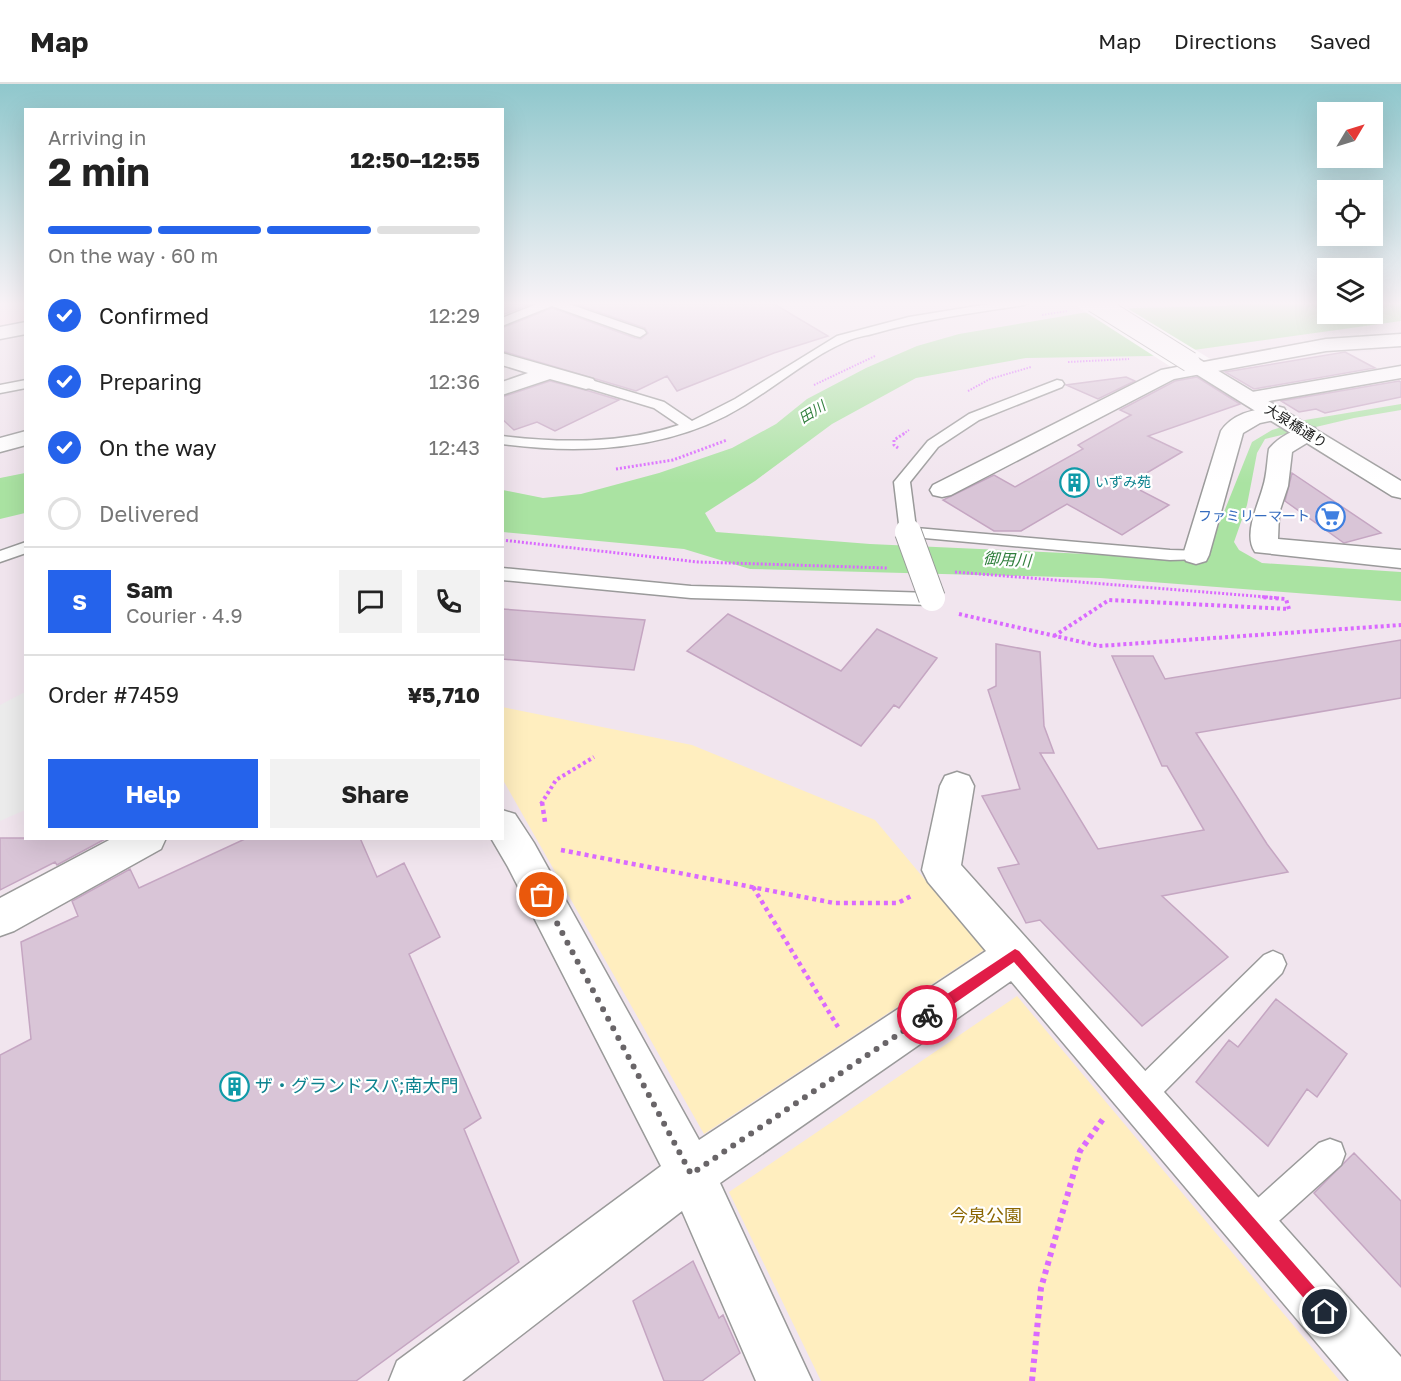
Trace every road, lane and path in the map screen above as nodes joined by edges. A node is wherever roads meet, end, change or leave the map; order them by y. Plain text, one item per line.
1 (515, 363) edge
2 (800, 363) edge
3 (1192, 363) edge
4 (1212, 363) edge
5 (1196, 365) junction
6 (551, 372) junction
7 (1401, 372) edge
8 (586, 382) joint
9 (24, 384) edge
10 (1057, 384) dead end
11 (504, 388) edge
12 (0, 389) edge
13 (1252, 398) junction
14 (1276, 413) junction
15 (690, 426) junction
16 (1307, 433) junction
17 (24, 439) edge
18 (504, 440) edge
19 (0, 445) edge
20 (942, 490) dead end
21 (1401, 491) edge
22 (908, 532) junction
23 (504, 540) edge
24 (24, 548) edge
25 (1196, 555) joint
26 (0, 557) edge
27 (1401, 559) edge
28 (888, 568) dead end
29 (945, 571) dead end
30 (504, 574) edge
31 (932, 598) junction
32 (1401, 624) edge
33 (1054, 636) junction
34 (594, 757) dead end
35 (957, 786) dead end
36 (144, 840) edge
37 (521, 842) edge
38 (945, 875) junction
39 (753, 887) junction
40 (0, 918) edge
41 (1015, 955) junction
42 (1273, 964) dead end
43 (862, 1059) junction
44 (1138, 1097) junction
45 (1330, 1154) dead end
46 (691, 1174) junction
47 (1250, 1226) junction
48 (417, 1381) edge
49 (784, 1381) edge
50 (1032, 1381) edge
51 (1385, 1381) edge

1 - 6 street
2 - 15 lane
3 - 5 street, 大泉橋通り, bridge
4 - 5 street
5 - 13 street, 大泉橋通り
5 - 20 street
6 - 8 street
6 - 11 street
7 - 13 street
8 - 15 lane
9 - 12 lane
10 - 22 lane
13 - 14 street, 大泉橋通り
14 - 16 street, 大泉橋通り
14 - 25 street
15 - 18 lane
16 - 21 street, 大泉橋通り
16 - 27 street
17 - 19 street
22 - 25 lane
22 - 31 street, bridge
23 - 28 path
24 - 26 lane
29 - 33 path
30 - 31 lane
31 - 33 path
32 - 33 path
34 - 37 path
35 - 38 street
36 - 40 street
37 - 39 path
37 - 46 street
38 - 39 path
38 - 41 street
39 - 43 path
41 - 43 street
41 - 44 street
42 - 44 lane
43 - 46 street
44 - 47 street
44 - 50 path
45 - 47 lane
46 - 48 street
46 - 49 street
47 - 51 street

